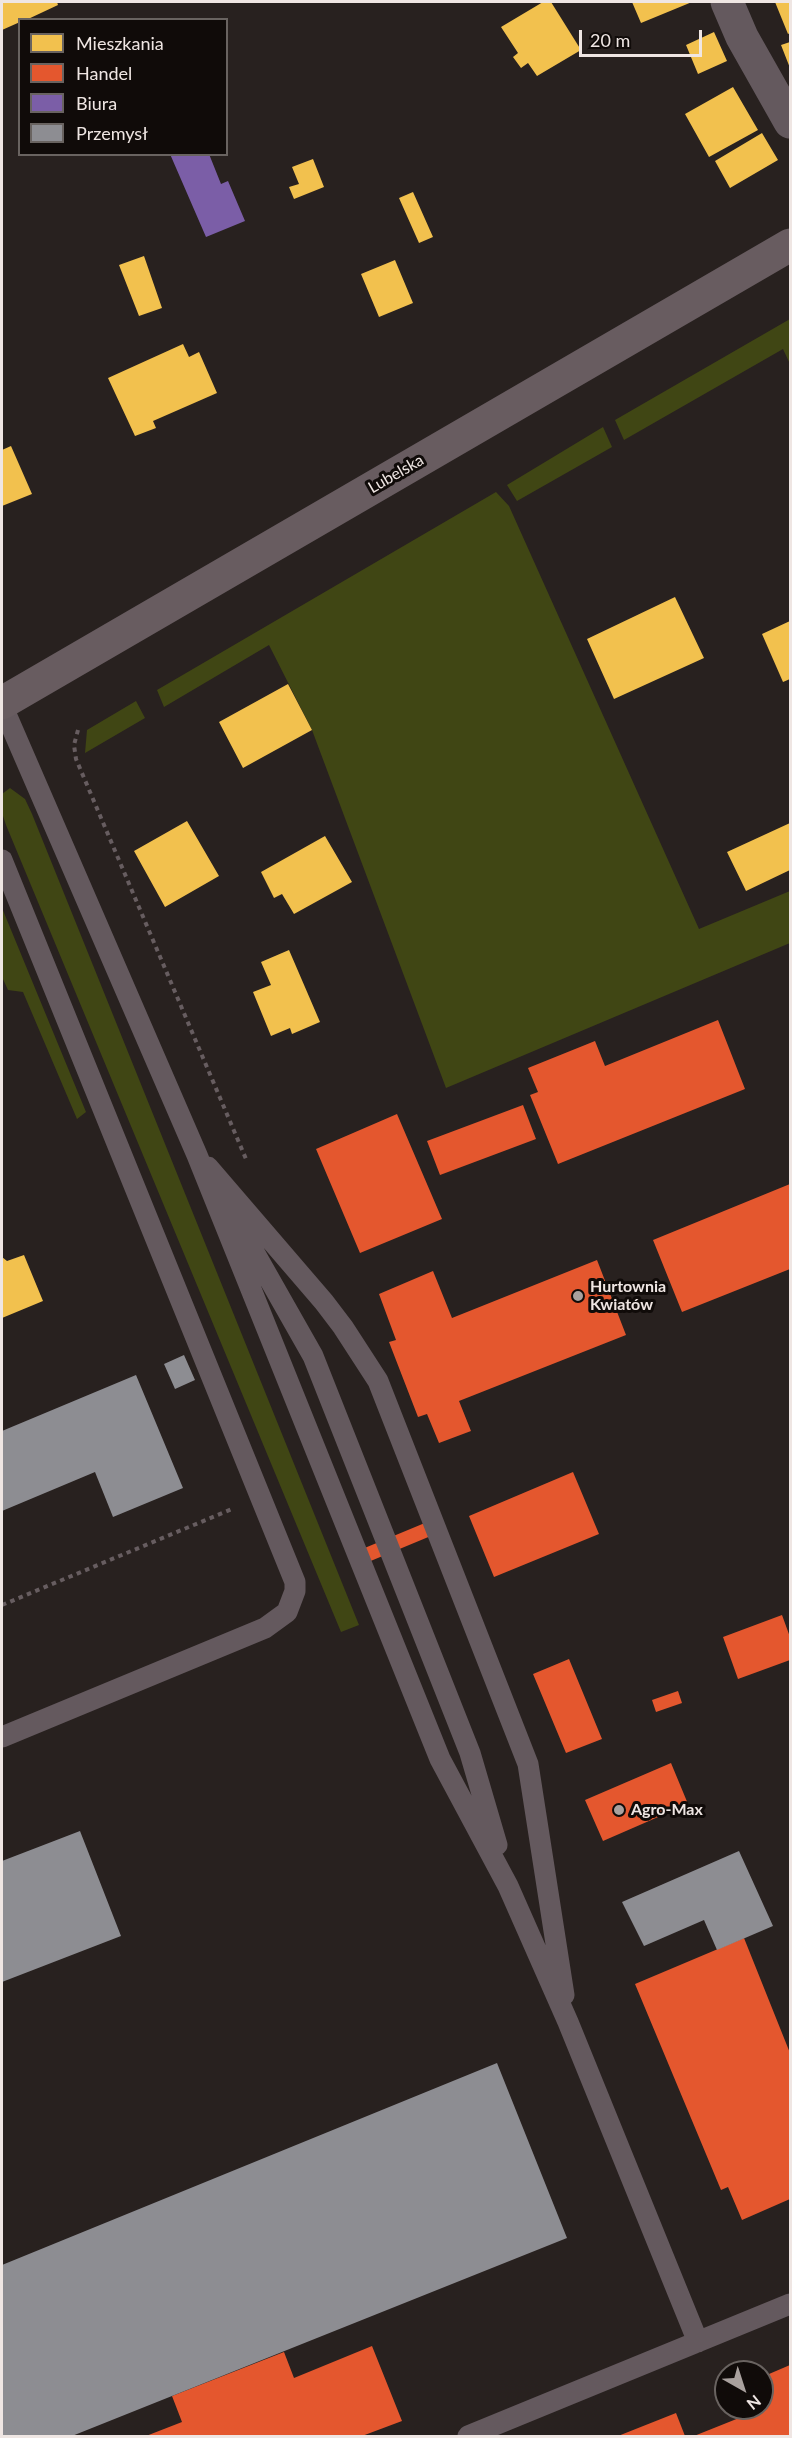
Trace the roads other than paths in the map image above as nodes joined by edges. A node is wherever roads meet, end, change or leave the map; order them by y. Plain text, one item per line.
1 (727, 2) edge
2 (790, 122) edge
3 (790, 245) edge
4 (2, 704) edge
5 (2, 860) edge
6 (197, 1155) junction
7 (2, 1737) edge
8 (508, 1886) junction
9 (568, 2022) junction
10 (790, 2304) edge
11 (698, 2342) junction
12 (468, 2436) edge

1 - 2 street
3 - 4 main road, Lubelska
4 - 6 lane
5 - 7 lane
6 - 8 lane
6 - 8 lane
6 - 9 lane
8 - 9 lane
9 - 11 lane
10 - 11 lane
11 - 12 lane

